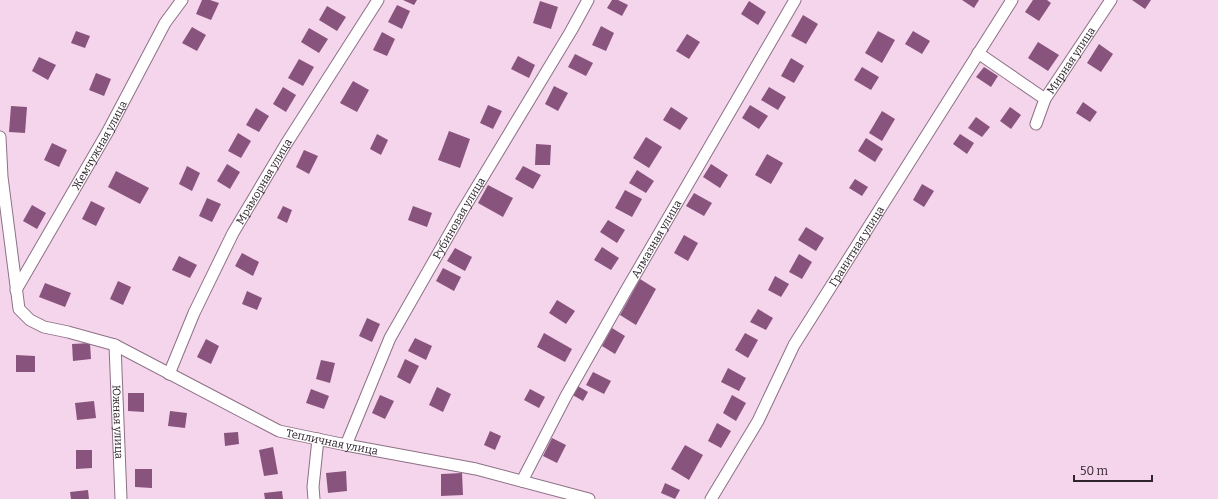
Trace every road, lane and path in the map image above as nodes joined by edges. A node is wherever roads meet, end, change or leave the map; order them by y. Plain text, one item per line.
1 (182, 0) edge
2 (378, 0) edge
3 (588, 0) edge
4 (795, 0) edge
5 (1012, 0) edge
6 (1110, 0) edge
7 (978, 53) junction
8 (1045, 99) junction
9 (1036, 124) dead end
10 (0, 137) edge
11 (16, 290) junction
12 (115, 345) junction
13 (169, 374) junction
14 (318, 440) junction
15 (346, 445) junction
16 (522, 481) junction
17 (583, 498) edge
18 (121, 499) edge
19 (314, 499) edge
20 (711, 499) edge

1 - 11 street, Жемчужная улица
2 - 13 street, Мраморная улица
3 - 15 street, Рубиновая улица
4 - 16 street, Алмазная улица
5 - 7 street, Гранитная улица
6 - 8 street, Мирная улица
7 - 8 street
7 - 20 street, Гранитная улица
8 - 9 street, Мирная улица
10 - 11 street, Тепличная улица
11 - 12 street, Тепличная улица
12 - 13 street, Тепличная улица
12 - 18 street, Южная улица
13 - 14 street, Тепличная улица
14 - 15 street, Тепличная улица
14 - 19 street
15 - 16 street, Тепличная улица
16 - 17 street, Тепличная улица

